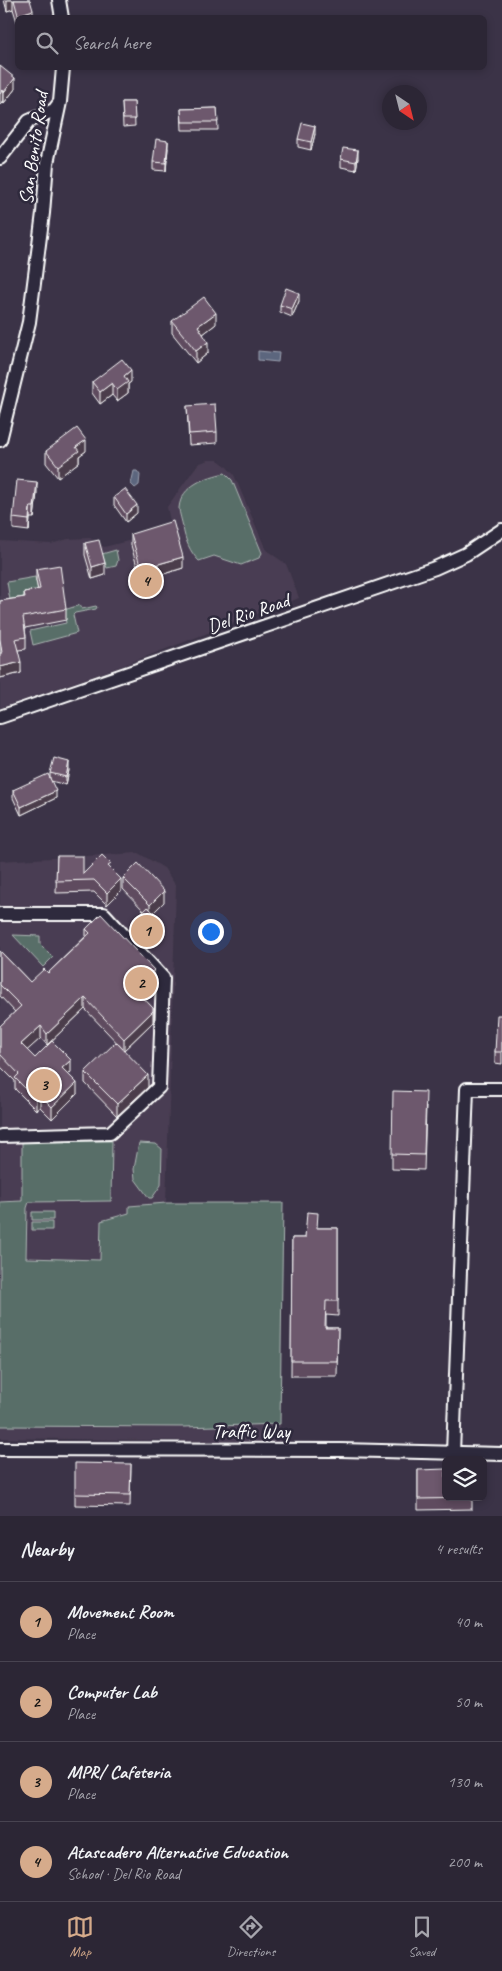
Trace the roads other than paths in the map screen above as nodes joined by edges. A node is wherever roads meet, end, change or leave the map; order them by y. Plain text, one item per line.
1 (59, 0) edge
2 (62, 15) edge
3 (63, 70) edge
4 (60, 102) junction
5 (0, 158) edge
6 (0, 440) edge
7 (502, 530) edge
8 (0, 718) edge
9 (0, 914) edge
10 (502, 1089) edge
11 (1, 1136) dead end
12 (0, 1449) edge
13 (453, 1453) junction
14 (502, 1454) edge

1 - 2 street
3 - 4 street, San Benito Road
4 - 5 street
4 - 6 street, San Benito Road
7 - 8 street, Del Rio Road
9 - 11 street
10 - 13 street
12 - 13 street, Traffic Way
13 - 14 street, Traffic Way

